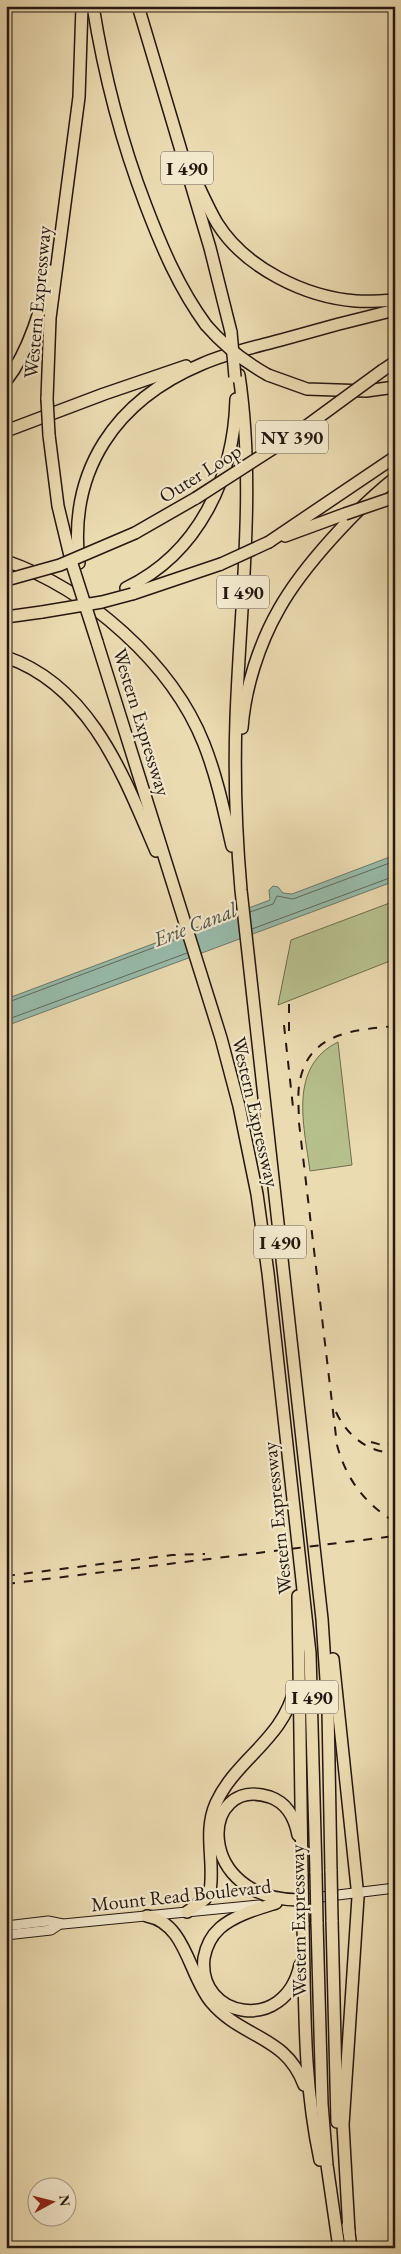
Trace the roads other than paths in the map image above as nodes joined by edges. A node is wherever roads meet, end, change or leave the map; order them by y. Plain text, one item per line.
1 (82, 6) edge
2 (93, 6) edge
3 (138, 6) edge
4 (176, 133) junction
5 (66, 191) junction
6 (395, 300) edge
7 (395, 310) edge
8 (395, 362) edge
9 (202, 364) junction
10 (237, 376) junction
11 (6, 381) edge
12 (395, 387) edge
13 (6, 431) edge
14 (395, 457) edge
15 (395, 478) edge
16 (395, 482) edge
17 (377, 494) junction
18 (395, 496) edge
19 (269, 542) junction
20 (6, 561) edge
21 (75, 564) junction
22 (8, 580) edge
23 (129, 591) junction
24 (6, 617) edge
25 (6, 657) edge
26 (236, 810) junction
27 (241, 890) junction
28 (182, 911) junction
29 (296, 1522) junction
30 (312, 1530) junction
31 (299, 1653) junction
32 (302, 1874) junction
33 (395, 1888) edge
34 (358, 1893) junction
35 (301, 1900) junction
36 (276, 1903) junction
37 (187, 1912) junction
38 (147, 1916) junction
39 (303, 1923) junction
40 (60, 1924) junction
41 (6, 1926) edge
42 (6, 1935) edge
43 (309, 2104) junction
44 (343, 2233) junction
45 (339, 2248) edge
46 (351, 2248) edge

1 - 5 highway, Western Expressway / I 490
2 - 12 highway, bridge
3 - 4 highway, Western Expressway / I 490
4 - 6 highway
4 - 10 highway, Western Expressway / I 490, bridge
5 - 11 highway
5 - 21 highway, Western Expressway / I 490, bridge
7 - 9 highway
8 - 22 highway, Outer Loop / NY 390, bridge
9 - 13 highway
9 - 21 highway
10 - 23 highway
10 - 26 highway, Western Expressway / I 490
14 - 19 highway
15 - 17 highway
16 - 17 highway
17 - 26 highway
18 - 19 highway, bridge
19 - 23 highway, bridge
20 - 27 highway
21 - 28 highway, Western Expressway / I 490, bridge
23 - 24 highway, bridge
25 - 28 highway
26 - 27 highway, Western Expressway / I 490
27 - 30 highway, Western Expressway / I 490
28 - 29 highway, Western Expressway / I 490
29 - 31 highway
29 - 44 highway, Western Expressway / I 490, bridge
30 - 34 highway
30 - 44 highway, Western Expressway / I 490, bridge
31 - 32 highway
31 - 37 highway
32 - 35 highway
32 - 39 highway, bridge
33 - 34 main road, Mount Read Boulevard
34 - 35 main road, Mount Read Boulevard
34 - 44 highway
35 - 36 main road, Mount Read Boulevard
36 - 37 main road, Mount Read Boulevard
36 - 39 highway
37 - 38 main road, Mount Read Boulevard
38 - 40 main road, Mount Read Boulevard
38 - 43 highway
39 - 43 highway
40 - 41 main road, Mount Read Boulevard
40 - 42 main road, Mount Read Boulevard
43 - 44 highway
44 - 45 highway, Western Expressway / I 490
44 - 46 highway, Western Expressway / I 490

